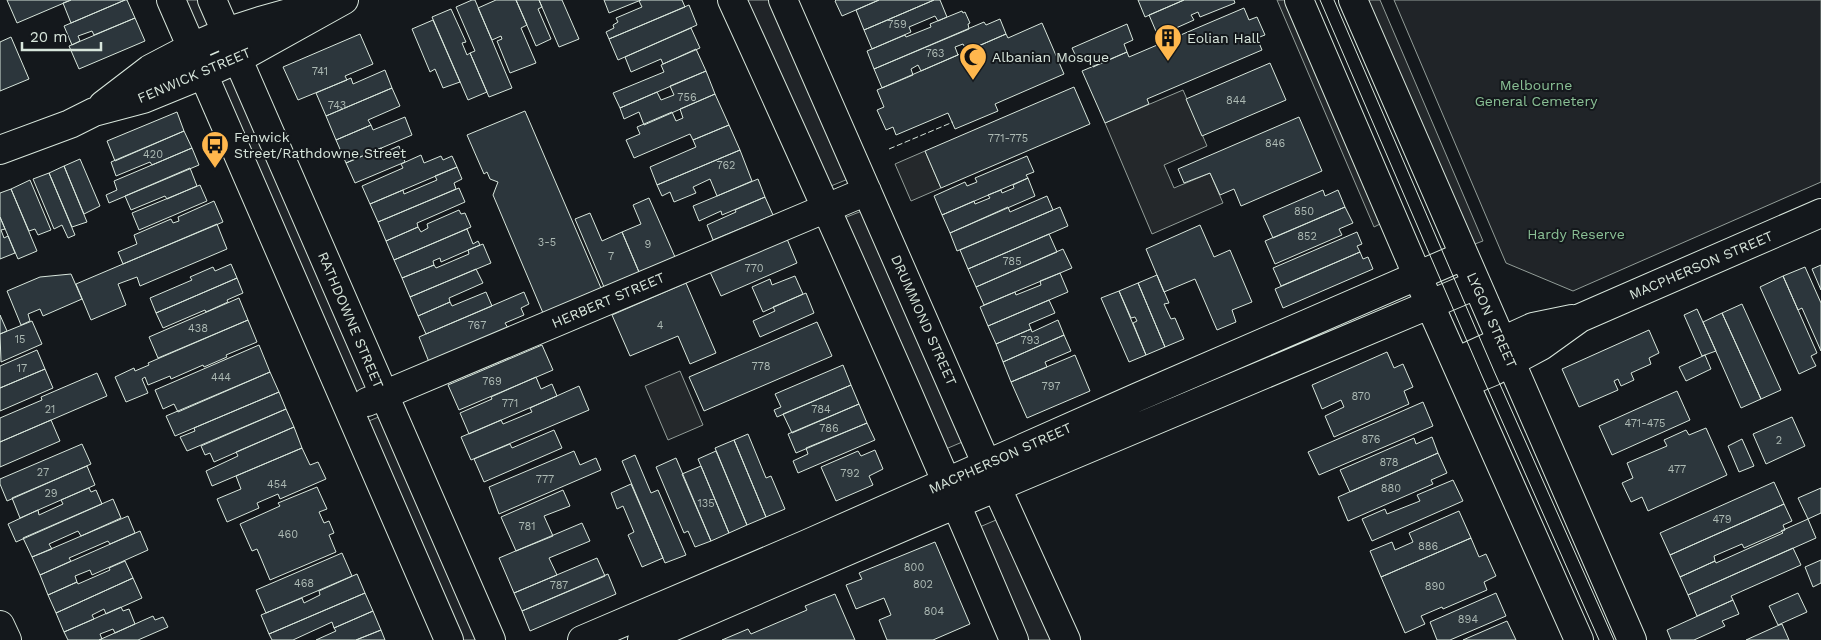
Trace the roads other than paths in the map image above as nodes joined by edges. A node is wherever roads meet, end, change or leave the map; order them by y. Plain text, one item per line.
1 (171, 0) edge
2 (212, 0) edge
3 (334, 0) edge
4 (344, 0) edge
5 (732, 0) edge
6 (783, 0) edge
7 (1299, 0) edge
8 (1353, 0) edge
9 (226, 32) junction
10 (192, 47) junction
11 (238, 59) junction
12 (204, 74) junction
13 (94, 112) junction
14 (0, 150) edge
15 (867, 191) junction
16 (827, 208) junction
17 (1821, 213) edge
18 (1463, 256) junction
19 (1418, 276) junction
20 (1476, 285) junction
21 (1430, 305) junction
22 (1506, 352) junction
23 (1209, 366) junction
24 (1461, 372) junction
25 (1220, 393) junction
26 (384, 395) junction
27 (349, 410) junction
28 (992, 476) junction
29 (952, 493) junction
30 (0, 625) edge
31 (7, 640) edge
32 (450, 640) edge
33 (491, 640) edge
34 (582, 640) edge
35 (642, 640) edge
36 (1014, 640) edge
37 (1066, 640) edge
38 (1579, 640) edge
39 (1632, 640) edge

1 - 10 street
2 - 9 street, RATHDOWNE STREET
3 - 9 street, FENWICK STREET
4 - 11 street, FENWICK STREET
5 - 16 street
6 - 15 street, DRUMMOND STREET
7 - 19 street
8 - 18 street, LYGON STREET
9 - 10 street, FENWICK STREET
9 - 11 street, RATHDOWNE STREET
10 - 12 street
10 - 13 street, FENWICK STREET
11 - 12 street, FENWICK STREET
11 - 26 street, RATHDOWNE STREET
12 - 13 street, FENWICK STREET
12 - 27 street
13 - 14 street, FENWICK STREET
15 - 16 street, HERBERT STREET
15 - 28 street, DRUMMOND STREET
16 - 26 street, HERBERT STREET
16 - 29 street
17 - 22 street, MACPHERSON STREET
18 - 19 street, MACPHERSON STREET
18 - 20 street, LYGON STREET
19 - 21 street
19 - 23 street, MACPHERSON STREET
20 - 21 street, MACPHERSON STREET
20 - 22 street, LYGON STREET
21 - 24 street
21 - 25 street, MACPHERSON STREET
22 - 24 street, MACPHERSON STREET
22 - 39 street, LYGON STREET
23 - 25 street
23 - 28 street, MACPHERSON STREET
24 - 38 street
25 - 28 street, MACPHERSON STREET
26 - 27 street, HERBERT STREET
26 - 33 street, RATHDOWNE STREET
27 - 32 street
28 - 29 street, MACPHERSON STREET
28 - 37 street, DRUMMOND STREET
29 - 34 street, MACPHERSON STREET
29 - 35 street, MACPHERSON STREET
29 - 36 street
30 - 31 street

